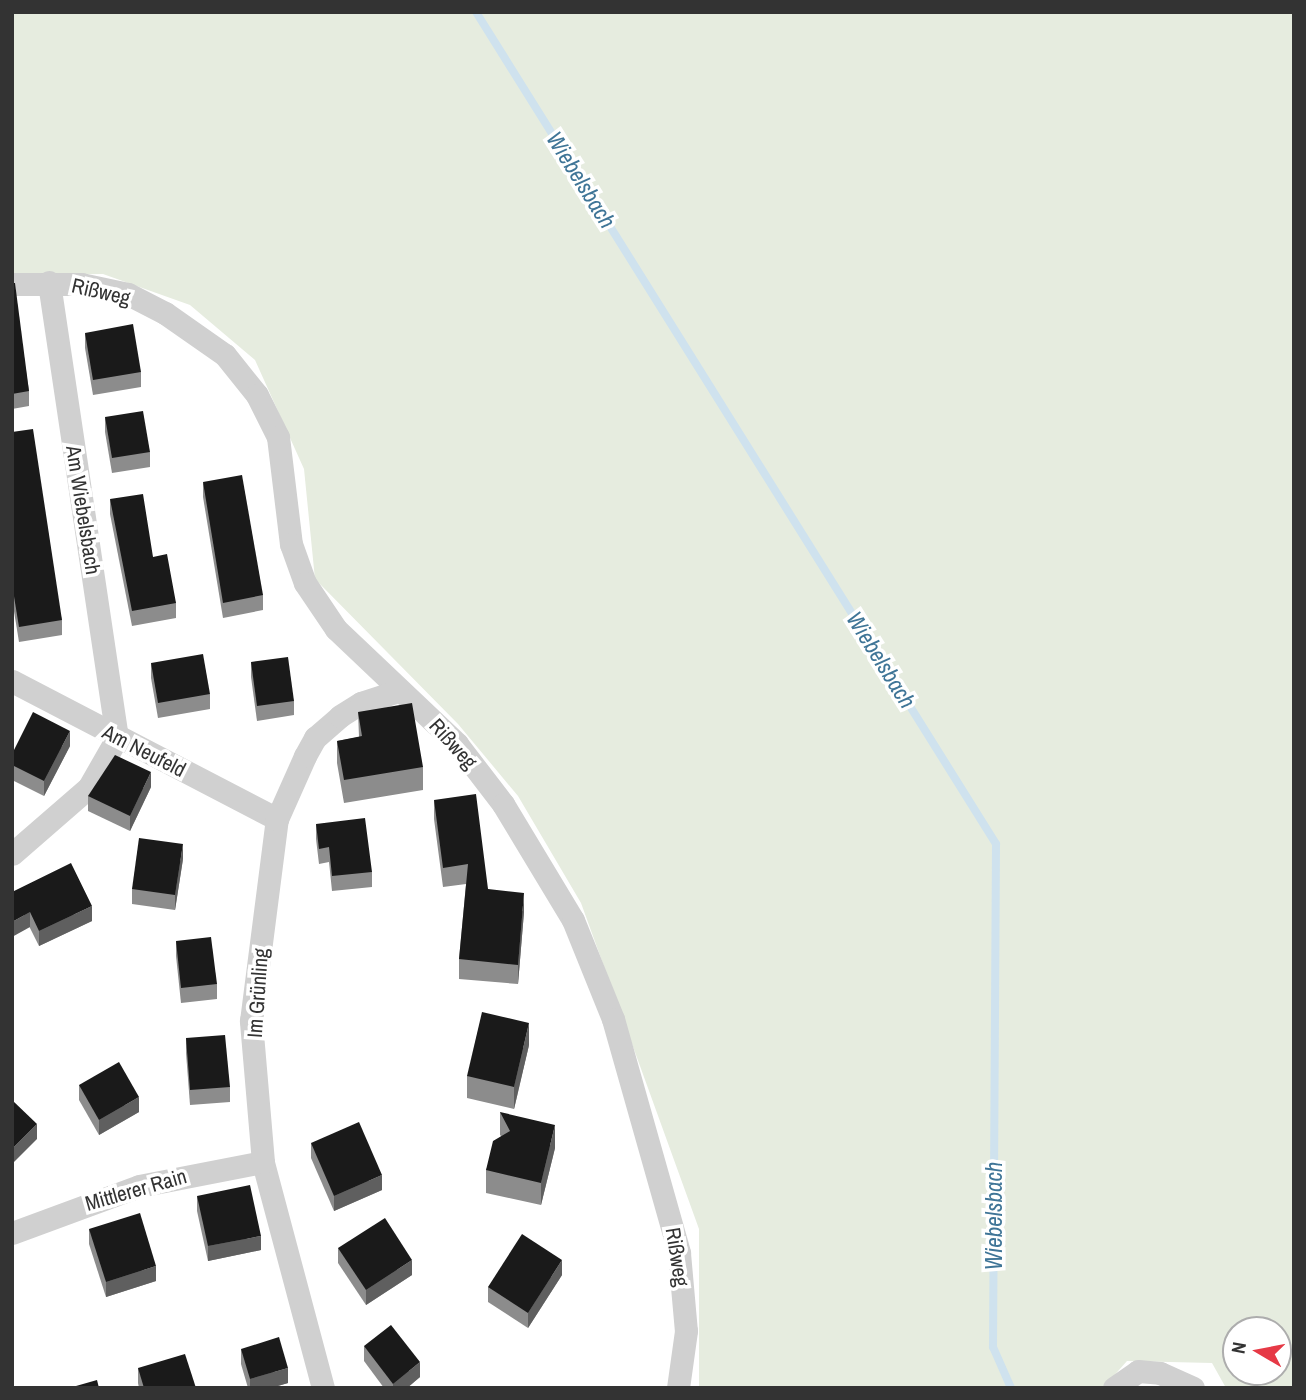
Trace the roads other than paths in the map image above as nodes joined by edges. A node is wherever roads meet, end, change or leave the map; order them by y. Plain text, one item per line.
1 (49, 282) junction
2 (12, 284) edge
3 (12, 681) edge
4 (397, 691) junction
5 (117, 738) junction
6 (277, 819) junction
7 (12, 854) edge
8 (263, 1162) junction
9 (12, 1233) edge
10 (323, 1388) edge
11 (678, 1388) edge
12 (1114, 1388) edge
13 (1193, 1388) edge

1 - 2 street, Rißweg
1 - 4 street, Rißweg
1 - 5 street, Am Wiebelsbach
3 - 5 street, Am Neufeld
4 - 6 street, Im Grünling
4 - 11 street, Rißweg
5 - 6 street, Am Neufeld
5 - 7 street
6 - 8 street, Im Grünling
8 - 9 street, Mittlerer Rain
8 - 10 street, Im Grünling
12 - 13 street

